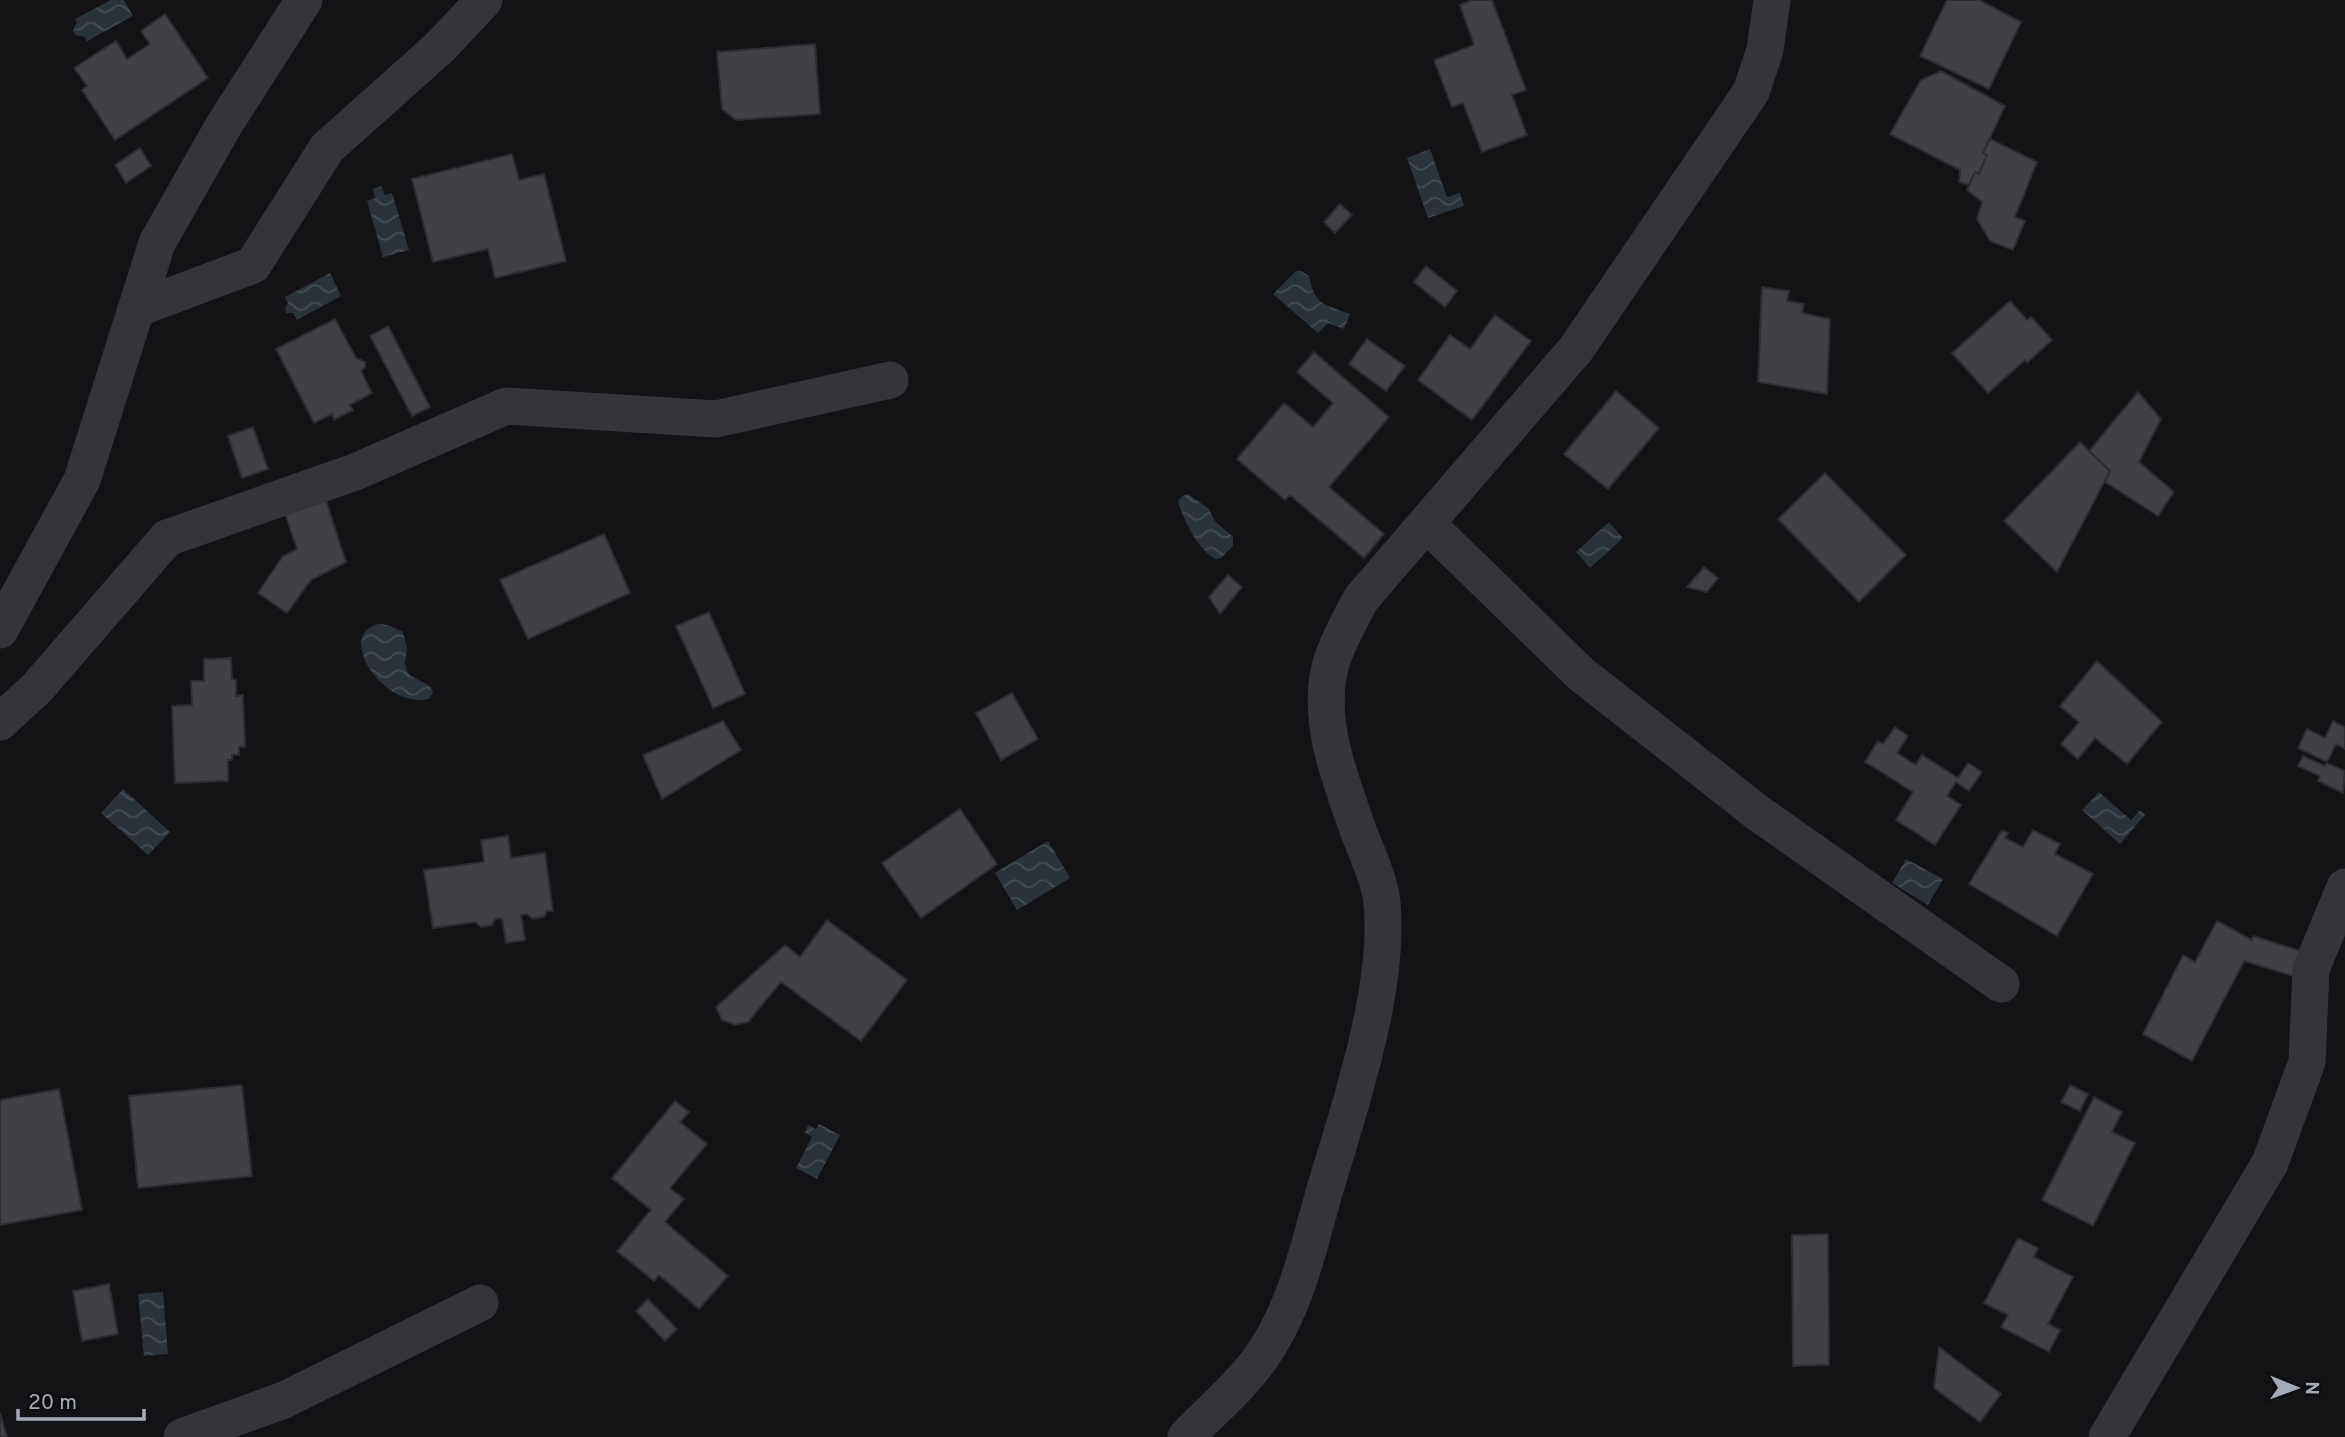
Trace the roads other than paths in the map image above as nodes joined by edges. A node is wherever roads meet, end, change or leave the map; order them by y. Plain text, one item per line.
1 (304, 0) edge
2 (484, 0) edge
3 (1773, 0) edge
4 (136, 309) junction
5 (890, 380) dead end
6 (1427, 524) junction
7 (0, 631) edge
8 (0, 722) edge
9 (2345, 887) edge
10 (2001, 984) dead end
11 (480, 1303) dead end
12 (182, 1437) edge
13 (1186, 1437) edge
14 (2108, 1437) edge

1 - 4 street
2 - 4 street
3 - 6 street
4 - 7 street
5 - 8 street
6 - 10 street
6 - 13 street
9 - 14 street
11 - 12 street

